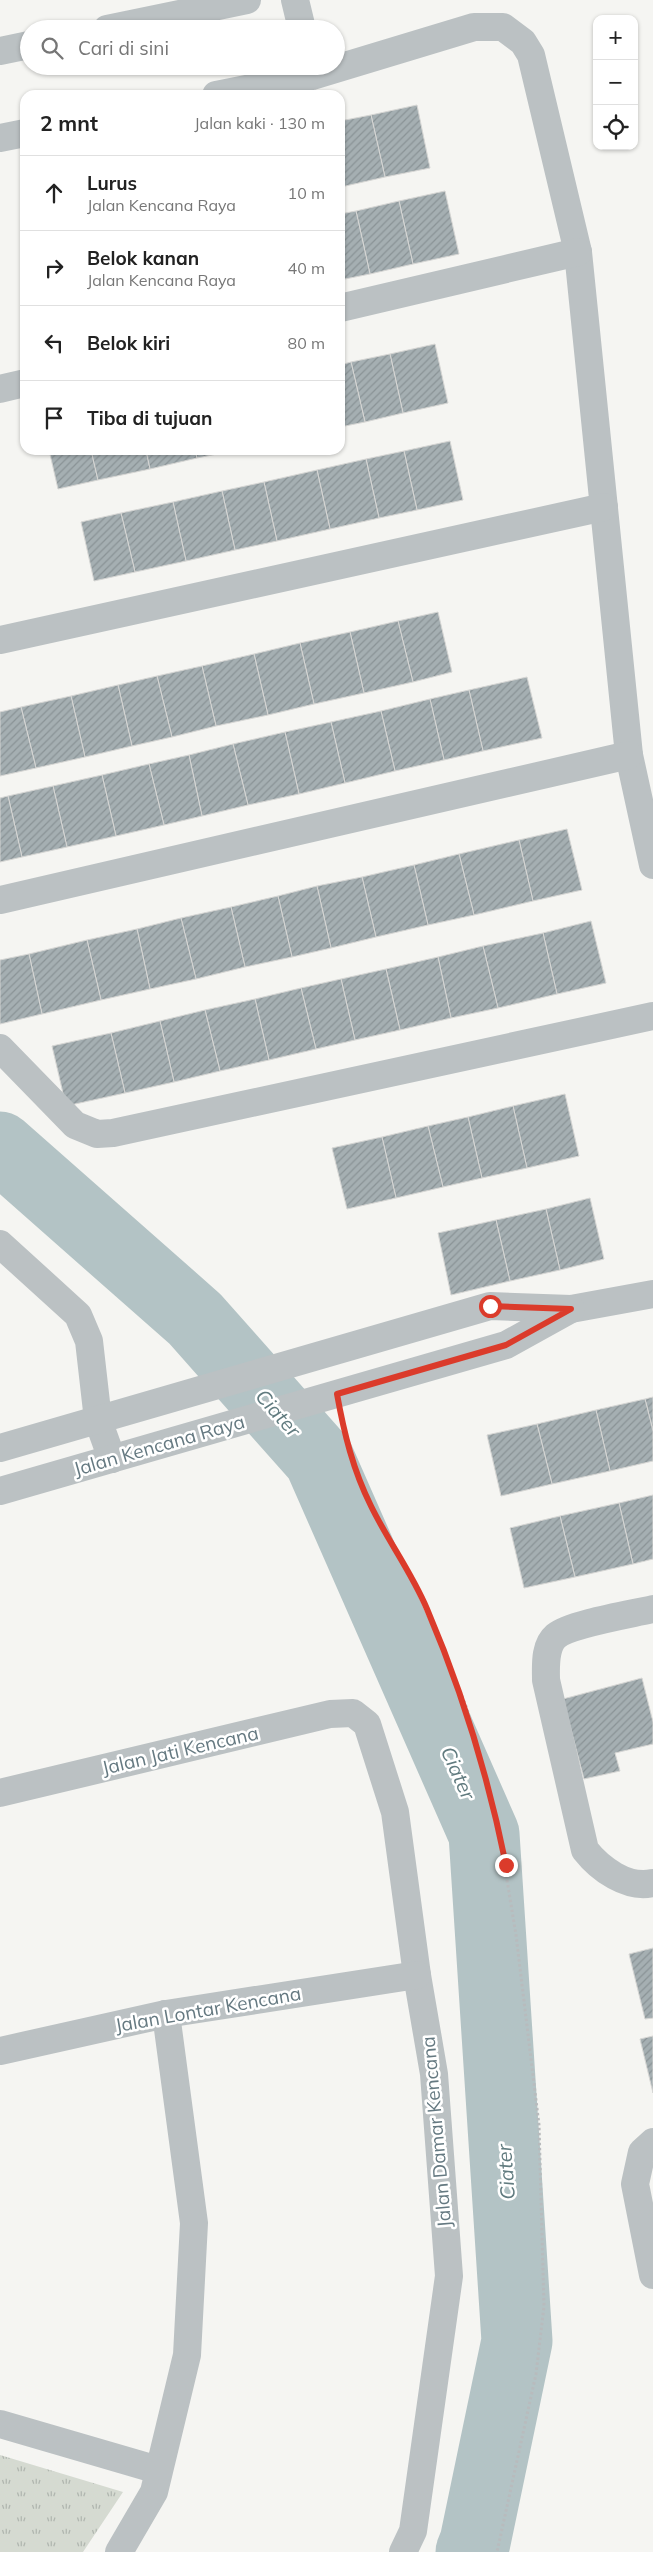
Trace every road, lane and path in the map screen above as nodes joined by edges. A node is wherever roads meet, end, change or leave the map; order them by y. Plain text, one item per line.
1 (247, 0) edge
2 (296, 0) edge
3 (150, 20) edge
4 (300, 20) edge
5 (20, 47) edge
6 (0, 51) edge
7 (345, 62) edge
8 (295, 75) edge
9 (236, 90) edge
10 (20, 134) edge
11 (0, 138) edge
12 (578, 252) junction
13 (345, 307) edge
14 (604, 507) junction
15 (0, 640) edge
16 (629, 755) junction
17 (653, 865) edge
18 (0, 900) edge
19 (653, 1016) edge
20 (0, 1048) edge
21 (0, 1244) edge
22 (653, 1294) edge
23 (571, 1309) junction
24 (335, 1395) junction
25 (98, 1420) junction
26 (0, 1448) edge
27 (112, 1458) junction
28 (0, 1491) edge
29 (653, 1609) edge
30 (361, 1717) joint
31 (0, 1793) edge
32 (653, 1883) edge
33 (417, 1975) junction
34 (166, 2014) junction
35 (0, 2051) edge
36 (653, 2142) edge
37 (653, 2275) edge
38 (0, 2424) edge
39 (158, 2470) junction
40 (119, 2552) edge
41 (403, 2552) edge
42 (497, 2552) edge

1 - 3 street
2 - 4 street
5 - 6 street
7 - 12 street
8 - 9 street
10 - 11 street
12 - 13 street
12 - 14 street
14 - 15 street
14 - 16 street
16 - 17 street
16 - 18 street
19 - 20 street
21 - 25 street
22 - 23 street, Jalan Kencana Raya
23 - 24 street, Jalan Kencana Raya
23 - 25 street, Jalan Kencana Raya
24 - 27 street, Jalan Kencana Raya
24 - 42 path
25 - 26 street, Jalan Kencana Raya
25 - 27 street
27 - 28 street, Jalan Kencana Raya
29 - 32 street
30 - 31 street, Jalan Jati Kencana
30 - 33 street, Jalan Damar Kencana
33 - 34 street, Jalan Lontar Kencana
33 - 41 street, Jalan Damar Kencana
34 - 35 street, Jalan Lontar Kencana
34 - 39 street
36 - 37 street
38 - 39 street
39 - 40 street

